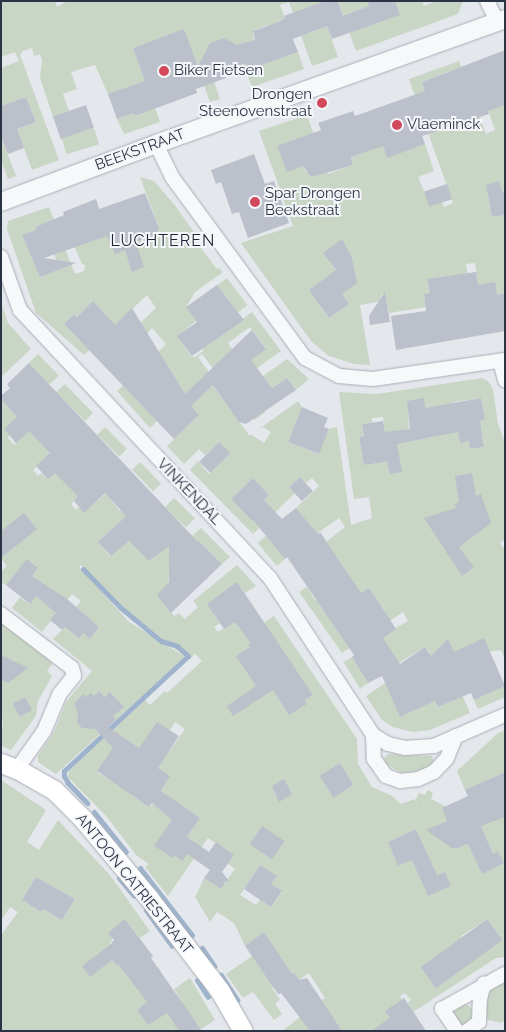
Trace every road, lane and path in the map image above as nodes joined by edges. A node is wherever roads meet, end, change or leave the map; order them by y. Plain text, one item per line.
1 (487, 1) edge
2 (501, 20) edge
3 (156, 144) junction
4 (1, 202) edge
5 (1, 257) edge
6 (503, 360) edge
7 (505, 380) edge
8 (1, 614) edge
9 (505, 715) edge
10 (373, 735) junction
11 (456, 736) junction
12 (9, 766) edge
13 (505, 974) edge
14 (484, 983) junction
15 (243, 1031) edge
16 (457, 1031) edge
17 (467, 1031) edge

1 - 2 street
2 - 3 street, BEEKSTRAAT
3 - 4 street, BEEKSTRAAT
3 - 6 street
5 - 10 street, VINKENDAL
6 - 7 street
8 - 12 street
9 - 11 street
10 - 11 street
10 - 11 street, VINKENDAL
12 - 15 main road, ANTOON CATRIESTRAAT
13 - 14 street
14 - 16 street
14 - 17 street

